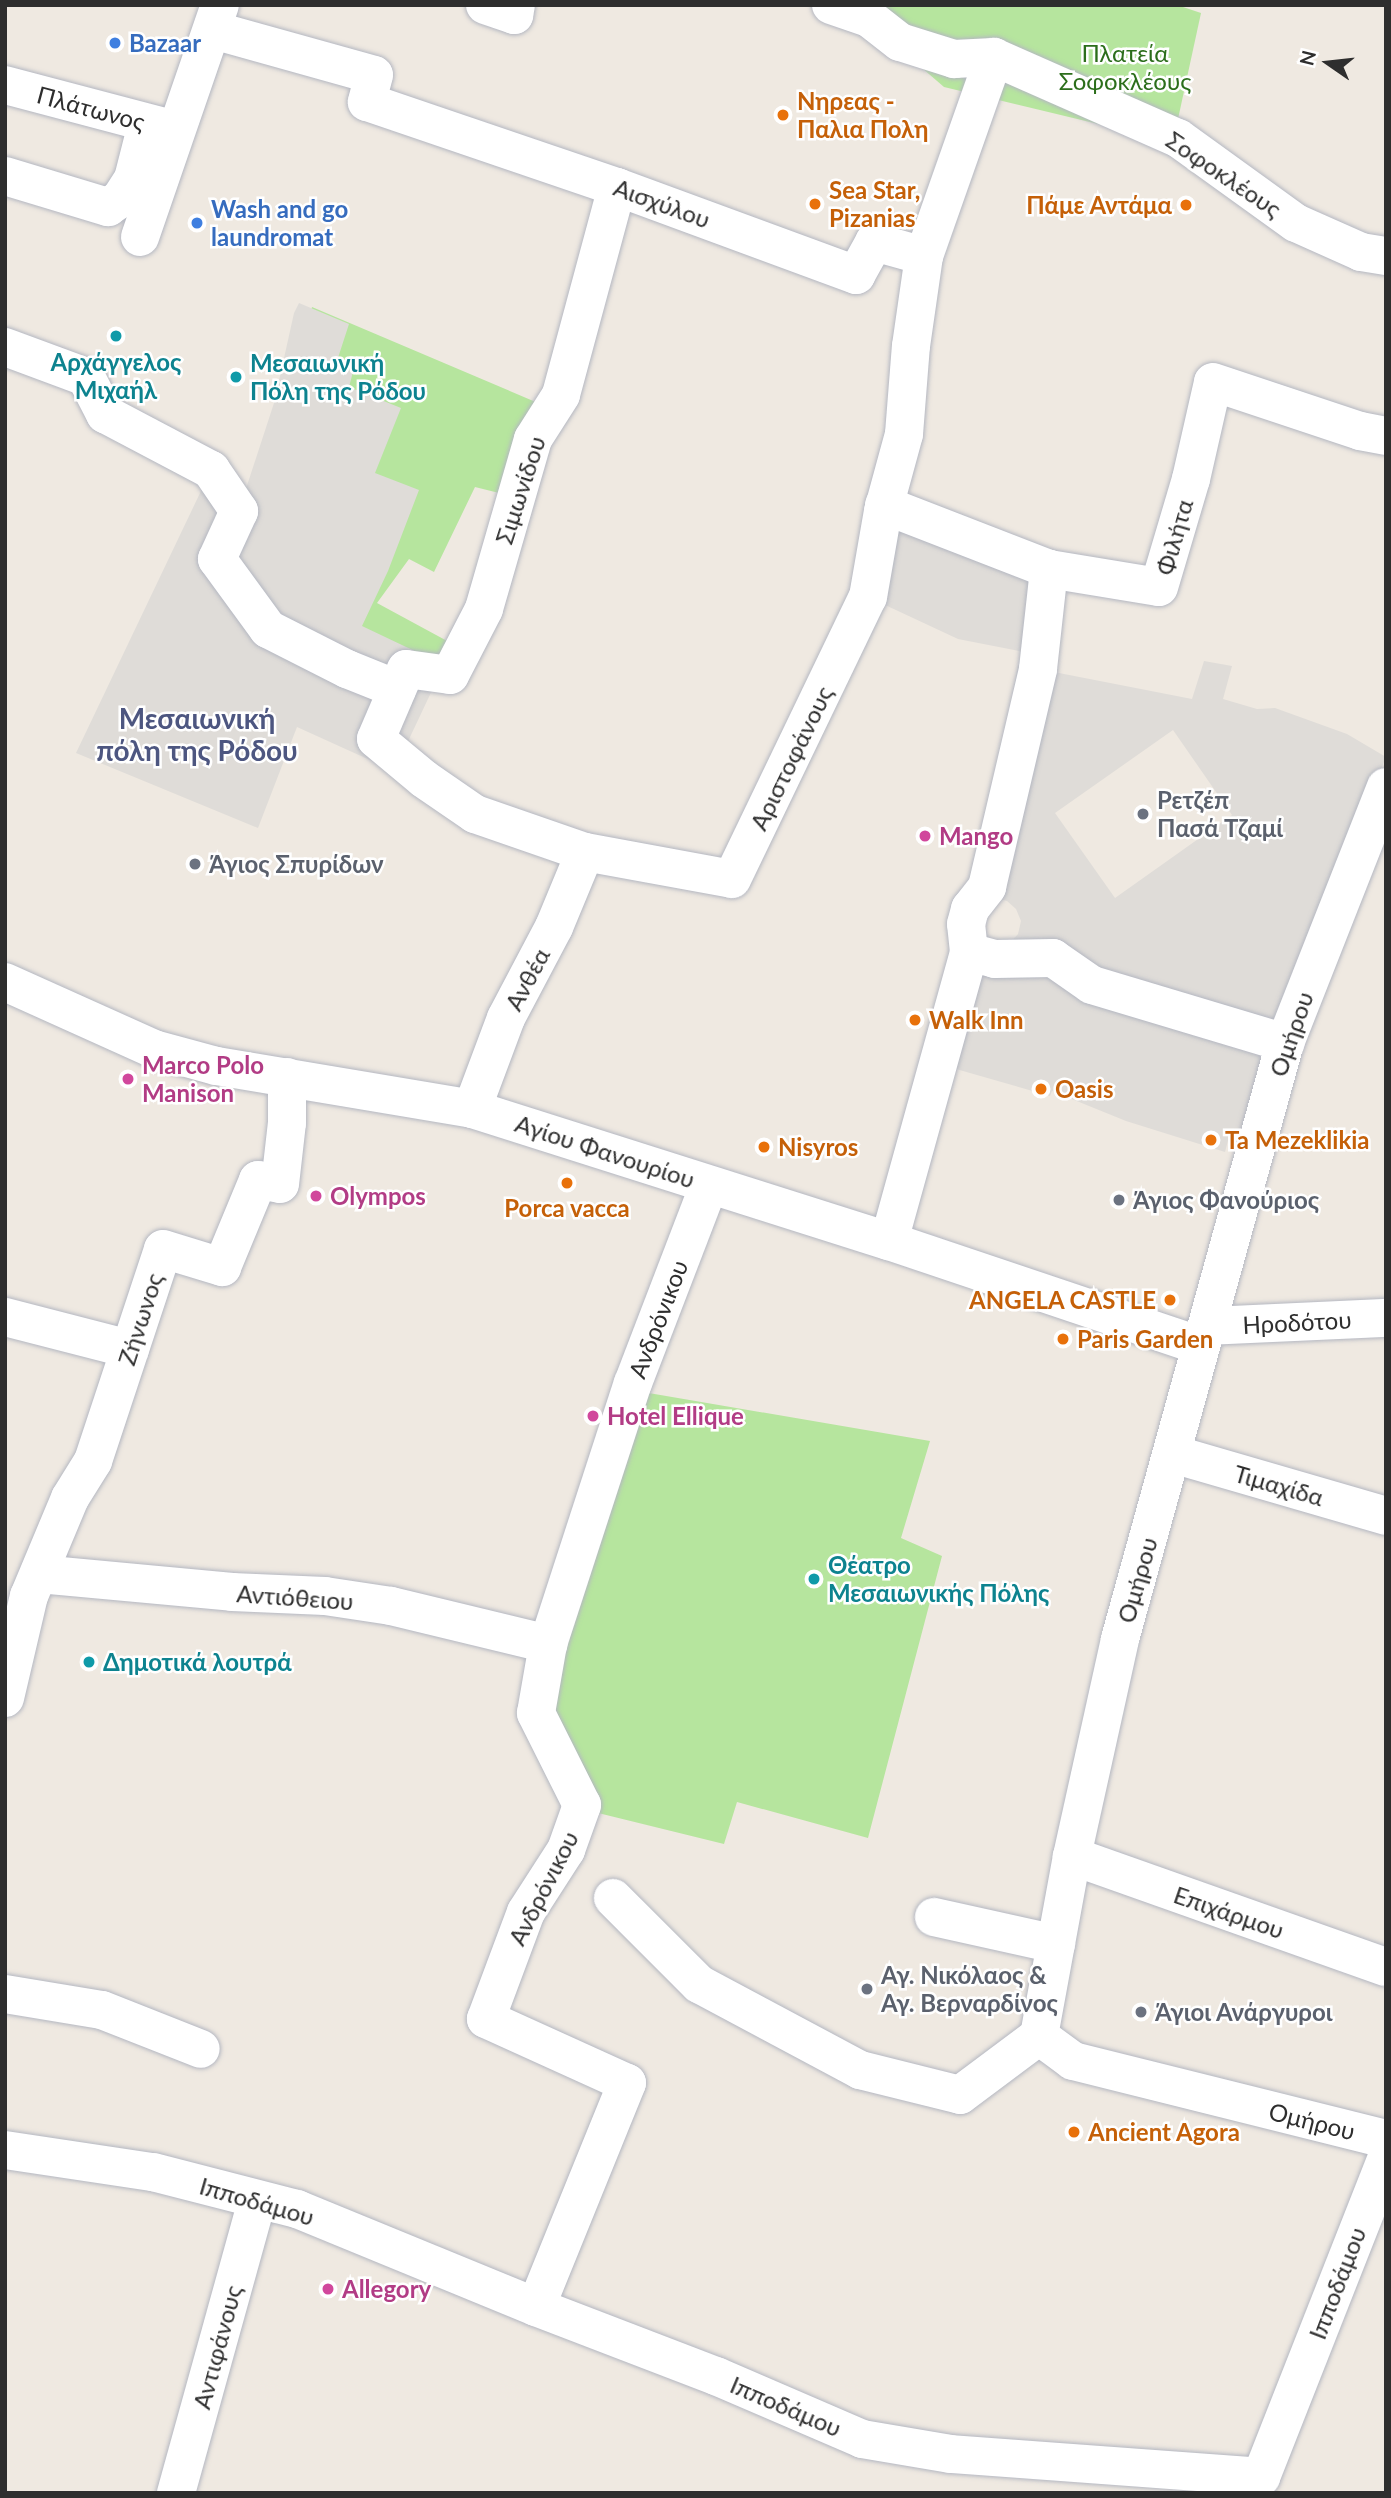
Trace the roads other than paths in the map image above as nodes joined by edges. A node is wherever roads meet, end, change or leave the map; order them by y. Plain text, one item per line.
1 (485, 5) edge
2 (516, 5) edge
3 (831, 5) edge
4 (871, 12) edge
5 (217, 17) edge
6 (993, 57) junction
7 (5, 85) edge
8 (162, 127) junction
9 (5, 176) edge
10 (617, 187) junction
11 (140, 237) dead end
12 (924, 256) junction
13 (1386, 256) edge
14 (5, 347) edge
15 (1386, 436) edge
16 (884, 505) junction
17 (1049, 569) junction
18 (397, 689) junction
19 (376, 739) joint
20 (1385, 792) edge
21 (586, 852) junction
22 (969, 952) junction
23 (5, 982) edge
24 (1285, 1044) junction
25 (288, 1077) junction
26 (472, 1109) junction
27 (709, 1185) junction
28 (889, 1241) junction
29 (5, 1317) edge
30 (1386, 1318) edge
31 (1204, 1336) junction
32 (130, 1349) junction
33 (1172, 1454) junction
34 (1386, 1516) edge
35 (39, 1574) junction
36 (548, 1644) junction
37 (5, 1698) edge
38 (1072, 1856) junction
39 (613, 1898) dead end
40 (934, 1917) dead end
41 (1056, 1944) junction
42 (1386, 1967) edge
43 (5, 1994) edge
44 (1039, 2036) junction
45 (201, 2049) dead end
46 (1386, 2139) edge
47 (5, 2150) edge
48 (1386, 2160) edge
49 (257, 2201) junction
50 (536, 2307) junction
51 (176, 2493) edge

1 - 2 street
3 - 4 street, Σοφοκλέους
4 - 6 street, Σοφοκλέους
5 - 8 street, Πλάτωνος
5 - 10 street, Αισχύλου
6 - 12 street
6 - 13 street, Σοφοκλέους
7 - 8 street, Πλάτωνος
8 - 9 street
8 - 11 street, Πλάτωνος
10 - 12 street, Αισχύλου
10 - 18 street, Σιμωνίδου
12 - 16 street, Αριστοφάνους
14 - 18 street
15 - 17 street, Φιλήτα
16 - 17 street, Φιλήτα
16 - 21 street, Αριστοφάνους
17 - 22 street
18 - 19 street, Σιμωνίδου
19 - 21 street, Αριστοφάνους
20 - 24 street, Ομήρου
21 - 26 street, Ανθέα
22 - 24 street
22 - 28 street
23 - 25 street, Αγίου Φανουρίου
24 - 31 street, Ομήρου
25 - 26 street, Αγίου Φανουρίου
25 - 32 street, Ζήνωνος
26 - 27 street, Αγίου Φανουρίου
27 - 28 street, Αγίου Φανουρίου
27 - 36 street, Ανδρόνικου
28 - 31 street, Αγίου Φανουρίου
29 - 32 street
30 - 31 street, Ηροδότου
31 - 33 street, Ομήρου
32 - 35 street, Ζήνωνος
33 - 34 street, Τιμαχίδα
33 - 38 street, Ομήρου
35 - 36 street, Αντιόθειου
35 - 37 street, Ζήνωνος
36 - 50 street, Ανδρόνικου
38 - 41 street, Ομήρου
38 - 42 street, Επιχάρμου
39 - 44 street
40 - 41 street
41 - 44 street, Ομήρου
43 - 45 street
44 - 46 street, Ομήρου
47 - 49 street, Ιπποδάμου
48 - 50 street, Ιπποδάμου
49 - 50 street, Ιπποδάμου
49 - 51 street, Αντιφάνους

